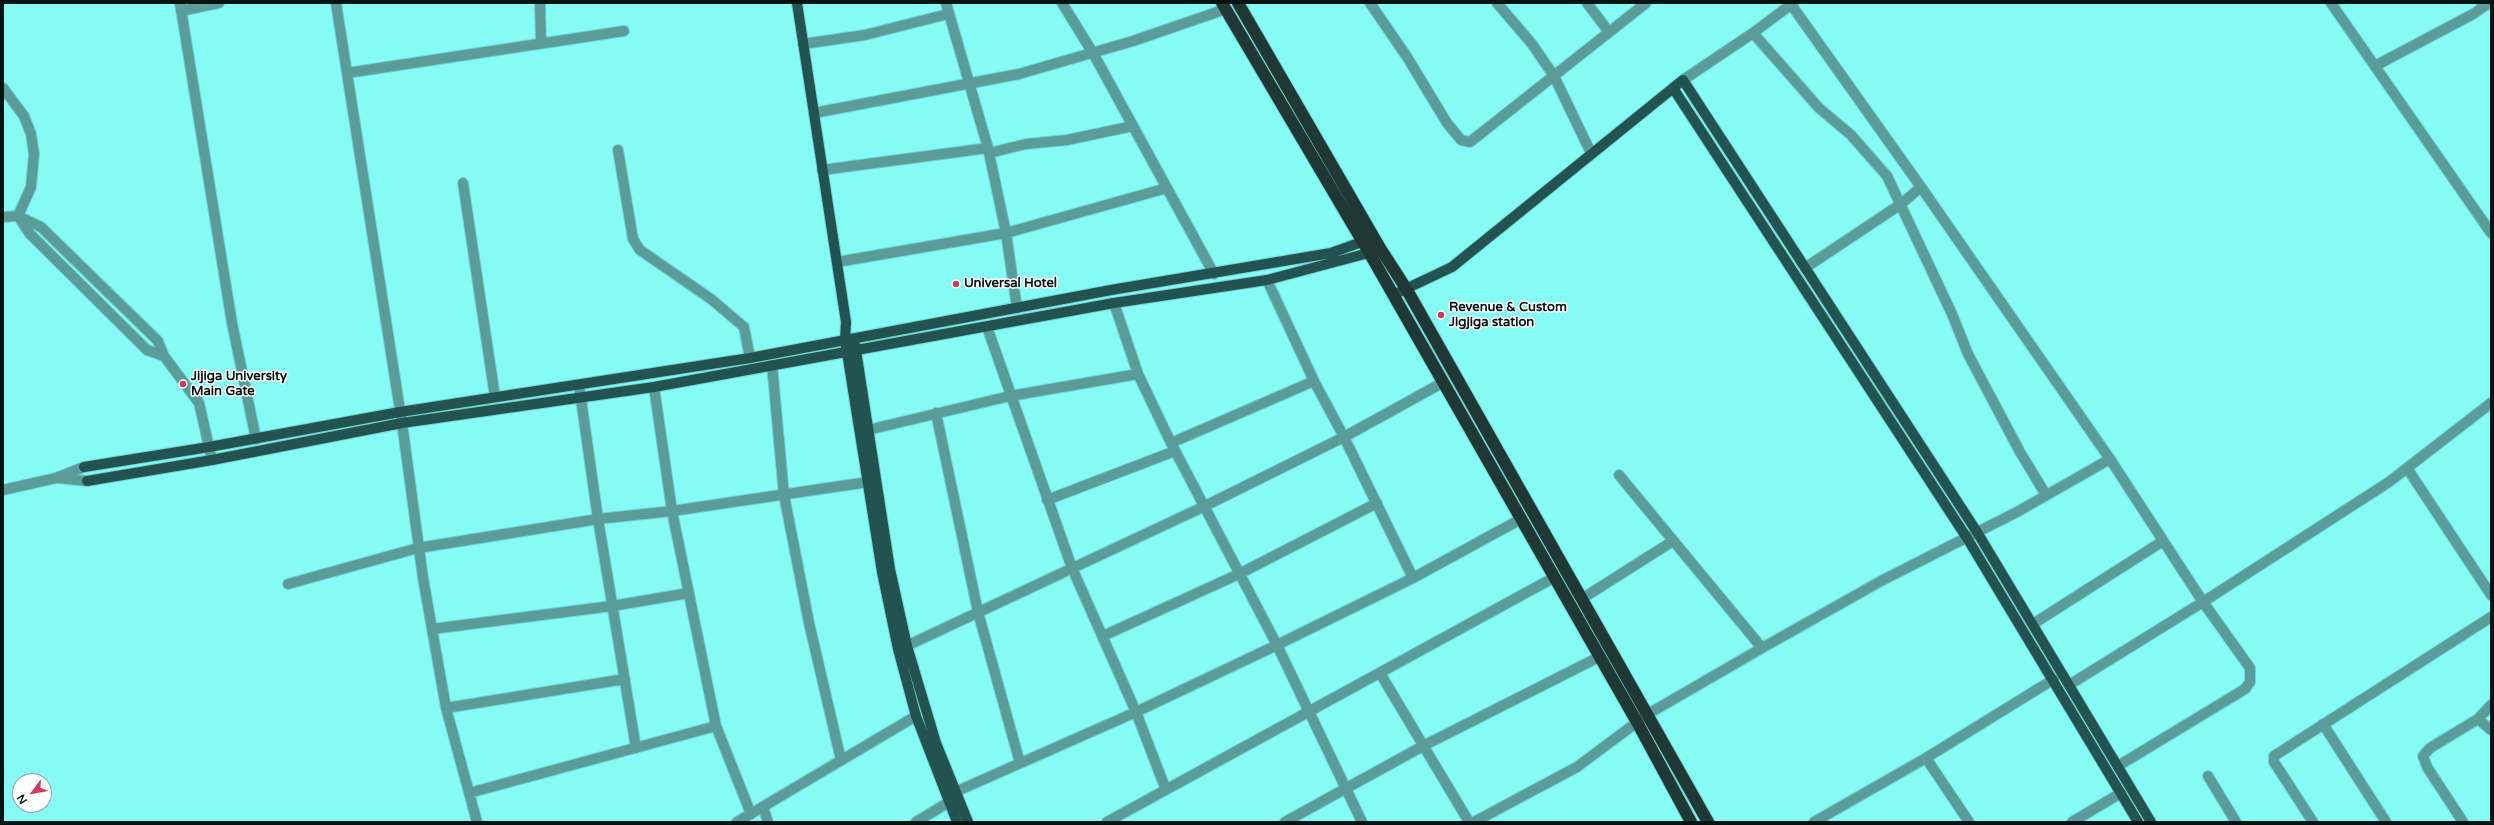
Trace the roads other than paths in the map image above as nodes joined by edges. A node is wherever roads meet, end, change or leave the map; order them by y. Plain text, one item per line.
1 (219, 3) edge
2 (336, 3) edge
3 (540, 3) edge
4 (797, 3) edge
5 (946, 3) edge
6 (1062, 3) edge
7 (1238, 3) edge
8 (1370, 3) edge
9 (1497, 3) edge
10 (1587, 3) edge
11 (1646, 3) edge
12 (2331, 3) edge
13 (2489, 3) edge
14 (1791, 4) edge
15 (1224, 6) edge
16 (180, 7) edge
17 (948, 14) junction
18 (624, 31) dead end
19 (1609, 32) junction
20 (1752, 33) junction
21 (541, 42) junction
22 (803, 44) junction
23 (1093, 53) junction
24 (2375, 66) junction
25 (347, 73) junction
26 (1554, 76) junction
27 (1683, 80) junction
28 (968, 84) junction
29 (3, 88) edge
30 (1672, 88) junction
31 (814, 113) junction
32 (1133, 126) junction
33 (618, 150) dead end
34 (988, 150) junction
35 (1591, 153) junction
36 (822, 170) junction
37 (463, 183) dead end
38 (1921, 187) junction
39 (1167, 188) junction
40 (1901, 204) junction
41 (18, 216) junction
42 (3, 217) edge
43 (1006, 233) junction
44 (2491, 233) edge
45 (1368, 240) junction
46 (1375, 251) junction
47 (837, 262) junction
48 (1806, 268) junction
49 (1214, 274) junction
50 (1267, 280) junction
51 (1407, 290) junction
52 (1393, 295) junction
53 (1114, 303) junction
54 (1017, 308) junction
55 (987, 327) junction
56 (849, 340) junction
57 (851, 351) junction
58 (164, 356) junction
59 (750, 358) junction
60 (772, 365) junction
61 (1138, 374) junction
62 (1314, 381) junction
63 (1442, 383) junction
64 (579, 385) junction
65 (654, 387) junction
66 (1010, 396) junction
67 (495, 398) junction
68 (581, 398) junction
69 (2491, 404) edge
70 (400, 412) junction
71 (936, 413) junction
72 (402, 423) junction
73 (868, 430) junction
74 (1344, 437) junction
75 (256, 439) junction
76 (209, 447) junction
77 (1173, 447) junction
78 (2110, 459) junction
79 (212, 460) junction
80 (84, 467) joint
81 (2407, 468) junction
82 (1619, 475) dead end
83 (56, 478) junction
84 (87, 481) joint
85 (868, 482) junction
86 (3, 490) edge
87 (784, 495) junction
88 (2046, 495) junction
89 (1047, 500) junction
90 (1377, 504) junction
91 (1205, 506) junction
92 (672, 511) junction
93 (1521, 519) junction
94 (598, 520) junction
95 (1977, 532) junction
96 (1967, 538) junction
97 (1673, 541) junction
98 (2163, 541) junction
99 (418, 548) junction
100 (1072, 568) junction
101 (1239, 574) junction
102 (1413, 578) junction
103 (1553, 578) junction
104 (288, 584) dead end
105 (689, 593) junction
106 (2491, 595) edge
107 (1583, 598) junction
108 (2203, 602) junction
109 (612, 606) junction
110 (978, 612) junction
111 (2491, 617) edge
112 (2033, 624) junction
113 (432, 629) junction
114 (1103, 636) junction
115 (1277, 645) junction
116 (902, 648) junction
117 (1762, 648) junction
118 (1599, 657) junction
119 (1380, 673) junction
120 (625, 679) junction
121 (2054, 679) junction
122 (2069, 685) junction
123 (2491, 705) edge
124 (446, 708) junction
125 (1136, 712) junction
126 (1308, 712) junction
127 (1648, 714) junction
128 (916, 716) junction
129 (2478, 719) junction
130 (1637, 722) junction
131 (2323, 724) junction
132 (716, 726) junction
133 (2491, 730) edge
134 (1423, 746) junction
135 (636, 748) junction
136 (1926, 758) junction
137 (841, 760) junction
138 (1020, 763) junction
139 (2118, 766) junction
140 (2208, 776) dead end
141 (1345, 788) junction
142 (1166, 790) junction
143 (955, 792) junction
144 (469, 793) junction
145 (2121, 793) junction
146 (949, 802) junction
147 (763, 807) junction
148 (751, 814) junction
149 (1111, 821) edge
150 (477, 822) edge
151 (737, 822) edge
152 (768, 822) edge
153 (916, 822) edge
154 (957, 822) edge
155 (968, 822) edge
156 (1285, 822) edge
157 (1362, 822) edge
158 (1469, 822) edge
159 (1474, 822) edge
160 (1691, 822) edge
161 (1708, 822) edge
162 (1814, 822) edge
163 (1969, 822) edge
164 (2072, 822) edge
165 (2138, 822) edge
166 (2152, 822) edge
167 (2236, 822) edge
168 (2313, 822) edge
169 (2386, 822) edge
170 (2463, 822) edge

1 - 16 street
2 - 25 street
3 - 21 street
4 - 22 main road
5 - 17 street
6 - 23 street
7 - 45 highway
8 - 26 street
9 - 26 street
10 - 19 street
11 - 19 street
12 - 24 street
13 - 24 street
14 - 20 street
14 - 38 street
15 - 23 street
15 - 45 highway
16 - 75 street
17 - 22 street
17 - 28 street
18 - 21 street
19 - 26 street
20 - 27 street
20 - 40 street
21 - 25 street
22 - 31 main road
23 - 28 street
23 - 32 street
24 - 44 street
25 - 70 street
26 - 35 street
27 - 30 main road
27 - 48 main road
28 - 31 street
28 - 34 street
29 - 41 street
30 - 35 main road
30 - 96 main road
31 - 36 main road
32 - 34 street
32 - 39 street
33 - 59 street
34 - 36 street
34 - 43 street
35 - 51 main road
36 - 47 main road
37 - 67 street
38 - 40 street
38 - 78 street
39 - 43 street
39 - 49 street
40 - 48 street
40 - 88 street
41 - 42 street
41 - 58 street
41 - 58 street
43 - 47 street
43 - 54 street
45 - 46 highway
45 - 49 main road
46 - 50 main road
46 - 51 highway
46 - 52 highway
47 - 56 main road
48 - 95 main road
49 - 54 main road
50 - 53 main road
50 - 62 street
51 - 52 main road
51 - 107 highway
52 - 63 highway
53 - 55 main road
53 - 61 street
54 - 56 main road
55 - 57 main road
55 - 66 street
56 - 57 main road
56 - 59 main road
57 - 60 main road
57 - 73 main road
57 - 85 main road
58 - 76 street
59 - 64 main road
60 - 65 main road
60 - 87 street
61 - 66 street
61 - 77 street
62 - 74 street
62 - 77 street
63 - 74 street
63 - 93 highway
64 - 67 main road
64 - 68 street
65 - 68 main road
65 - 92 street
66 - 71 street
66 - 89 street
67 - 70 main road
68 - 72 main road
68 - 94 street
69 - 81 street
70 - 72 street
70 - 75 main road
71 - 73 street
71 - 110 street
72 - 79 main road
72 - 99 street
73 - 116 main road
74 - 90 street
74 - 91 street
75 - 76 main road
76 - 79 street
76 - 80 main road
77 - 89 street
77 - 91 street
78 - 88 street
78 - 98 street
79 - 84 main road
80 - 83 street
81 - 106 street
81 - 108 street
82 - 97 street
83 - 84 street
83 - 86 street
85 - 87 street
85 - 116 main road
87 - 92 street
87 - 137 street
88 - 95 street
89 - 100 street
90 - 101 street
90 - 102 street
91 - 100 street
91 - 101 street
92 - 94 street
92 - 105 street
93 - 102 street
93 - 103 highway
94 - 99 street
94 - 109 street
95 - 96 street
95 - 112 main road
96 - 117 street
96 - 121 main road
97 - 107 street
97 - 117 street
98 - 108 street
98 - 112 street
99 - 104 street
99 - 113 street
100 - 110 street
100 - 114 street
101 - 114 street
101 - 115 street
102 - 115 street
103 - 118 highway
103 - 119 street
105 - 109 street
105 - 132 street
107 - 127 highway
108 - 122 street
108 - 139 street
109 - 113 street
109 - 120 street
110 - 116 street
110 - 138 street
111 - 131 street
112 - 122 main road
113 - 124 street
114 - 125 street
115 - 125 street
115 - 126 street
116 - 128 main road
116 - 143 main road
117 - 127 street
118 - 130 highway
118 - 134 street
119 - 126 street
119 - 134 street
120 - 124 street
120 - 135 street
121 - 136 street
121 - 145 main road
122 - 139 main road
123 - 129 street
124 - 144 street
125 - 138 street
125 - 142 street
126 - 141 street
126 - 142 street
127 - 130 street
127 - 161 highway
128 - 137 street
128 - 146 main road
129 - 133 street
129 - 170 street
130 - 159 street
130 - 160 highway
131 - 168 street
131 - 169 street
132 - 135 street
132 - 148 street
134 - 141 street
134 - 158 street
135 - 144 street
136 - 162 street
136 - 163 street
137 - 147 street
138 - 143 street
139 - 166 main road
140 - 167 street
141 - 156 street
141 - 157 street
142 - 149 street
143 - 155 main road
144 - 150 street
145 - 164 street
145 - 165 main road
146 - 153 street
146 - 154 main road
147 - 148 street
147 - 152 street
148 - 151 street

